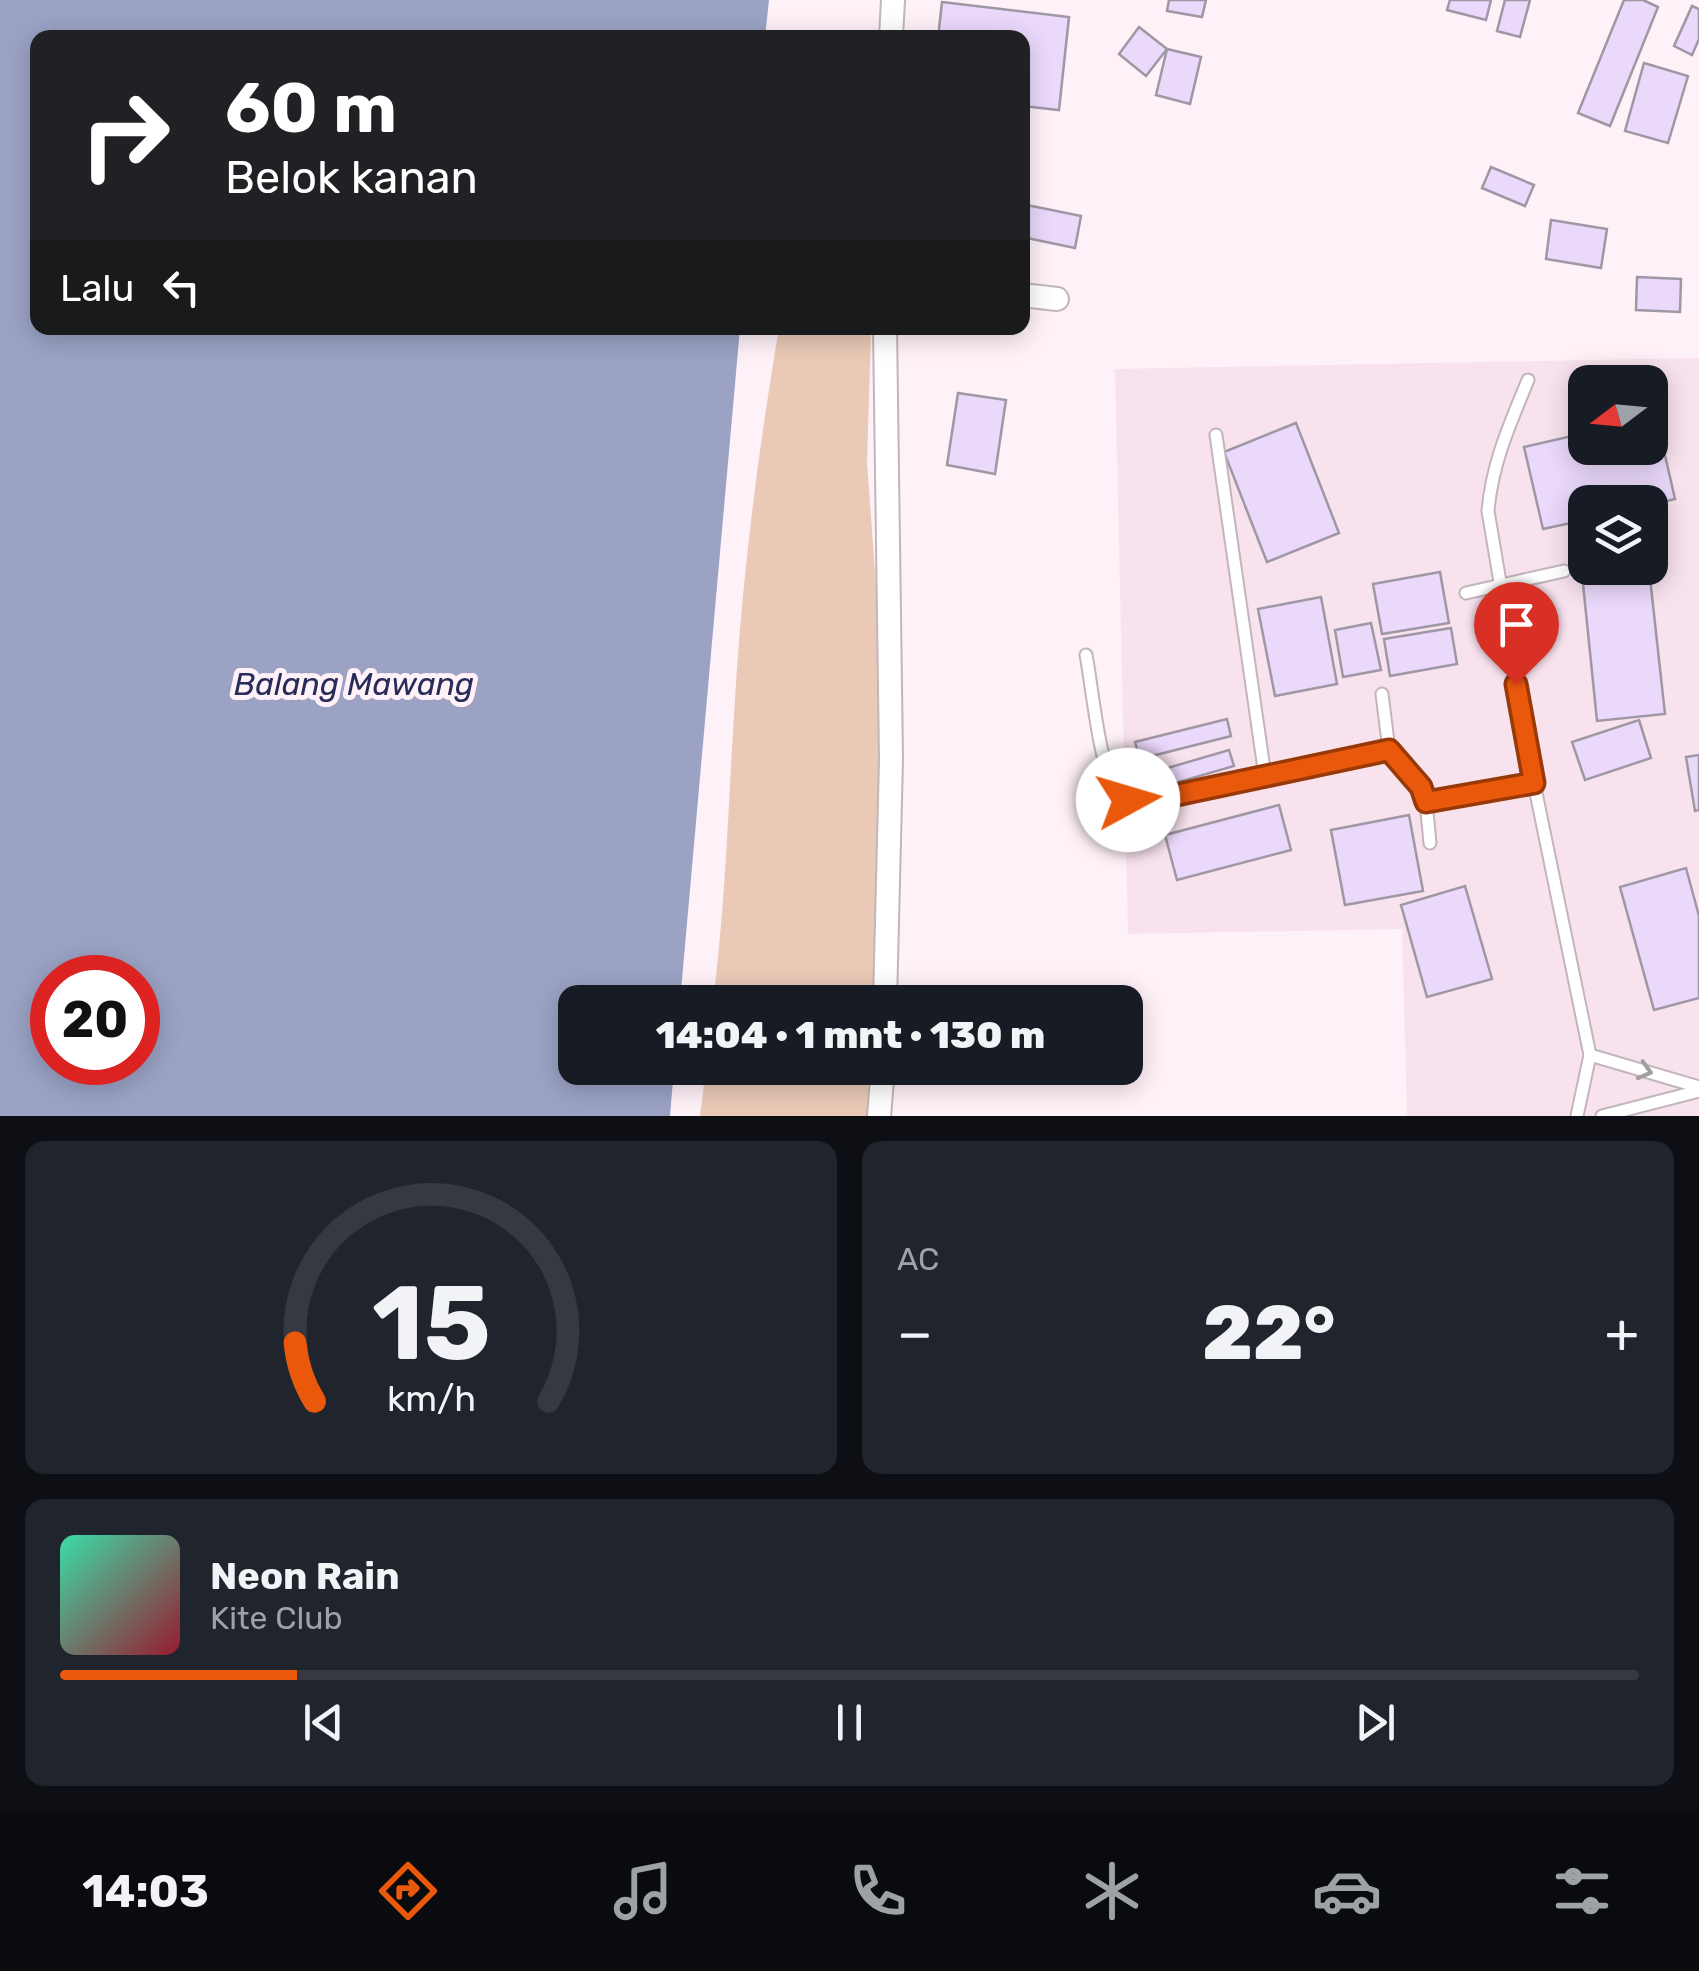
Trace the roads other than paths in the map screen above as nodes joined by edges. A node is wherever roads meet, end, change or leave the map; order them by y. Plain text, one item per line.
1 (892, 0) edge
2 (891, 30) edge
3 (1030, 296) edge
4 (1057, 299) dead end
5 (885, 335) edge
6 (1528, 380) dead end
7 (1216, 435) dead end
8 (1564, 571) dead end
9 (1499, 585) junction
10 (1466, 593) dead end
11 (1086, 654) dead end
12 (1382, 694) dead end
13 (1389, 750) junction
14 (1265, 776) junction
15 (1534, 783) junction
16 (1426, 802) junction
17 (1430, 843) dead end
18 (885, 985) edge
19 (1590, 1055) junction
20 (882, 1085) edge
21 (1699, 1089) edge
22 (879, 1116) edge
23 (1577, 1116) edge
24 (1602, 1116) edge

1 - 2 street
3 - 4 street
5 - 18 street
6 - 9 lane
7 - 14 lane
8 - 9 lane
9 - 10 lane
9 - 15 lane
11 - 14 lane
12 - 13 lane
13 - 14 lane
13 - 16 lane
15 - 16 lane
15 - 19 lane
16 - 17 lane
19 -> 21 lane
19 - 23 lane
20 - 22 street
21 - 24 lane

